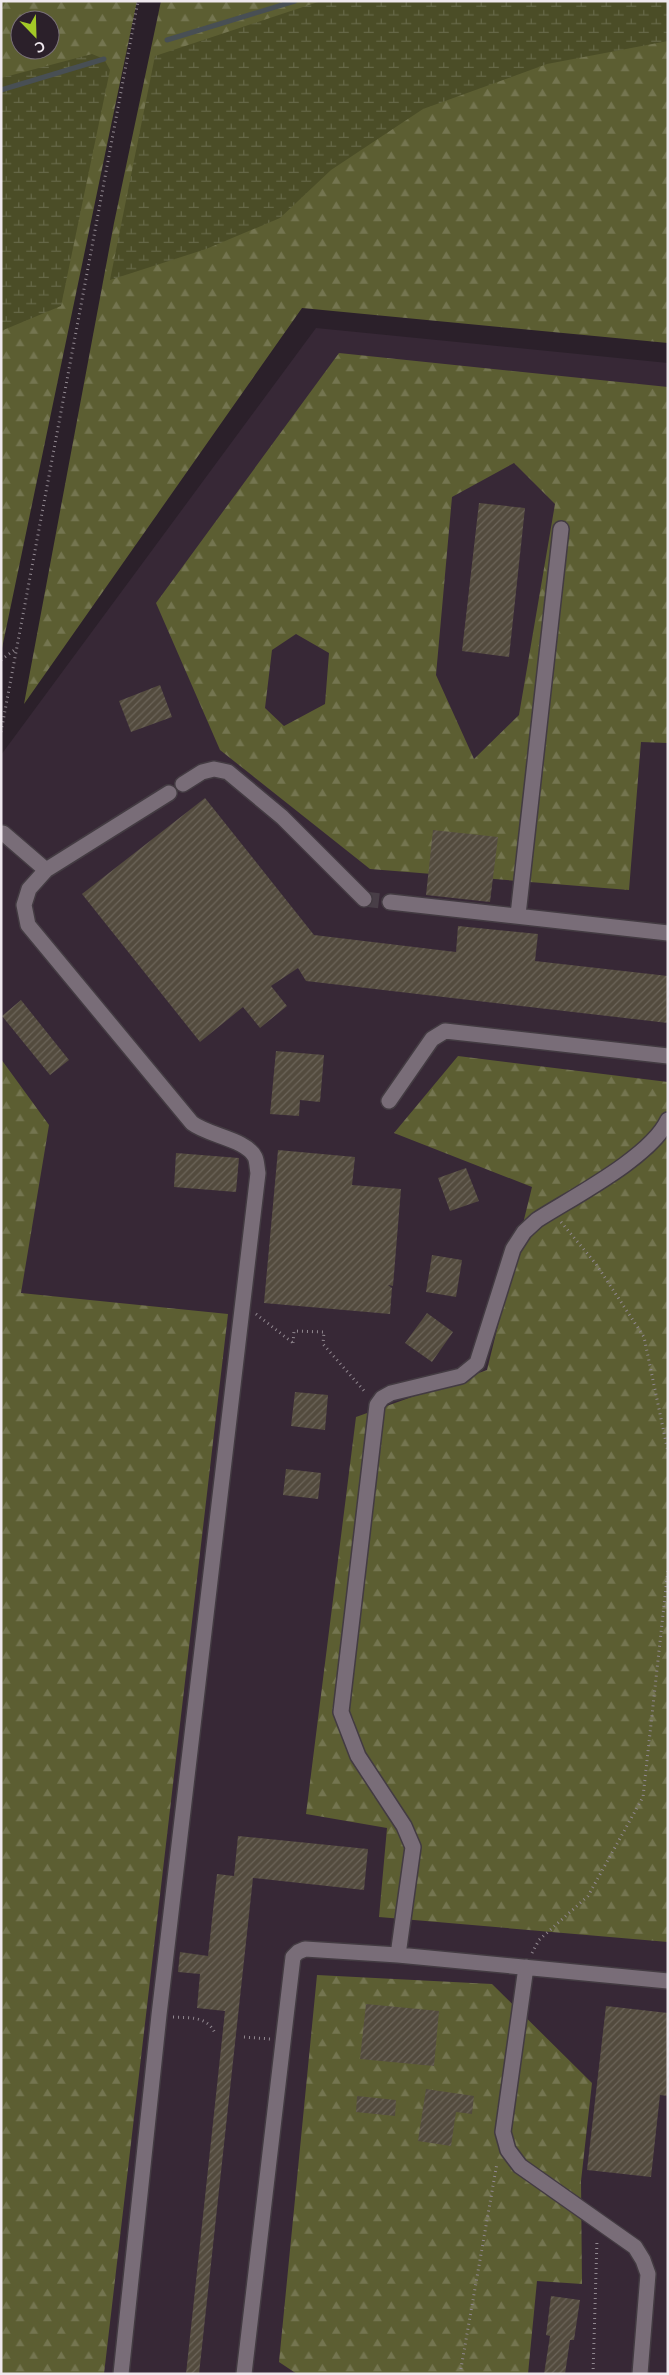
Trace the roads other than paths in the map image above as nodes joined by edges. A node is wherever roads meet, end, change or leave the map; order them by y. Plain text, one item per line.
1 (561, 529) dead end
2 (183, 784) dead end
3 (169, 793) dead end
4 (2, 833) edge
5 (46, 870) junction
6 (364, 899) tunnel mouth
7 (390, 902) tunnel mouth
8 (518, 916) junction
9 (668, 933) edge
10 (668, 1056) edge
11 (389, 1102) dead end
12 (666, 1128) edge
13 (398, 1955) junction
14 (526, 1967) junction
15 (668, 1981) edge
16 (121, 2374) edge
17 (244, 2374) edge
18 (640, 2374) edge

1 - 8 lane
2 - 6 lane
3 - 5 lane
4 - 5 lane
5 - 16 lane
7 - 8 lane
8 - 9 lane
10 - 11 lane
12 - 13 lane
13 - 14 lane
13 - 17 lane
14 - 15 lane
14 - 18 lane

